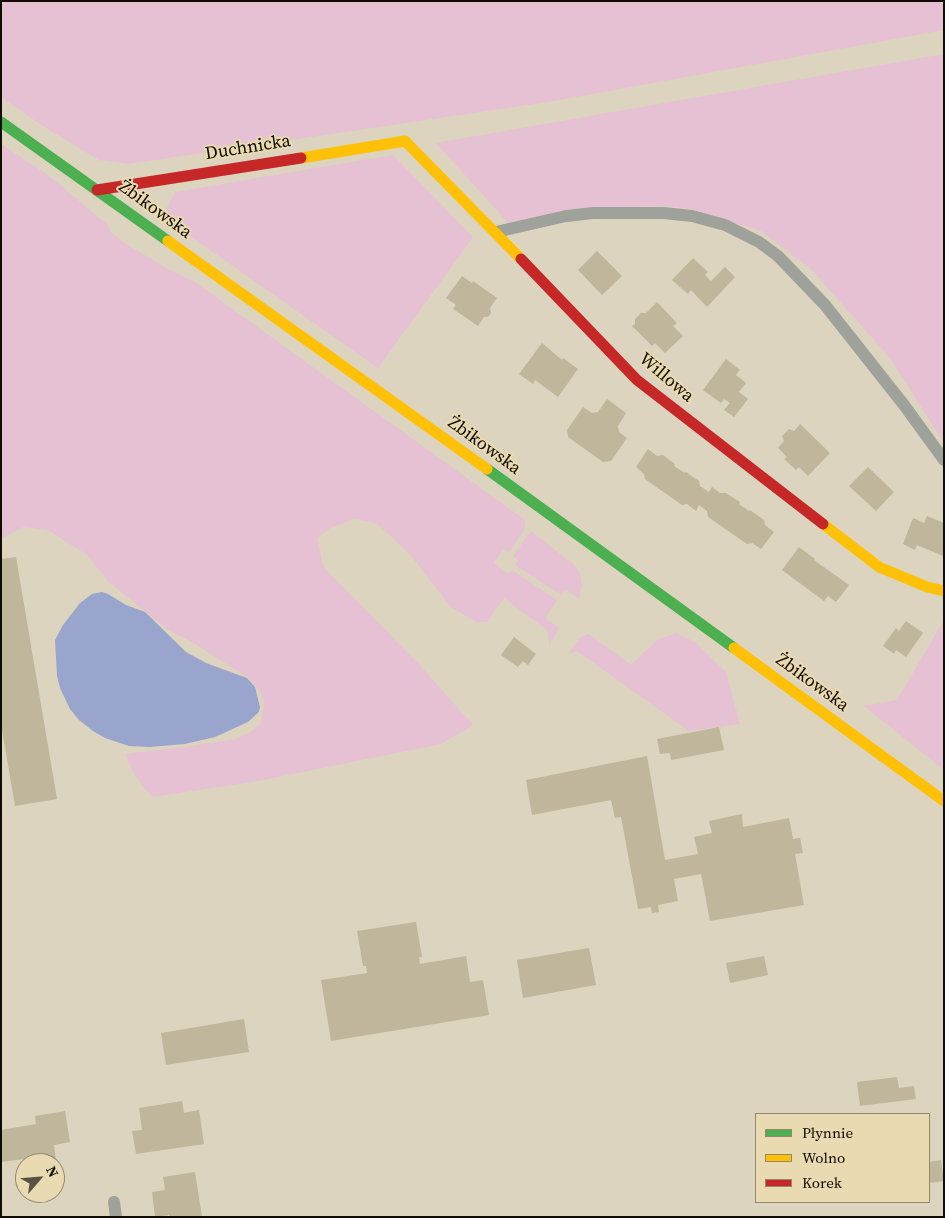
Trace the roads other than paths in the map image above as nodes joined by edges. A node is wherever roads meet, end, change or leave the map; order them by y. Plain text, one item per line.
1 (1, 122) edge
2 (405, 141) joint
3 (97, 190) junction
4 (496, 232) junction
5 (944, 460) edge
6 (944, 591) edge
7 (944, 801) edge
8 (114, 1202) dead end
9 (116, 1217) edge

1 - 3 main road, Żbikowska
2 - 3 main road, Duchnicka
2 - 4 main road, Willowa
3 - 7 main road, Żbikowska
4 - 5 lane
4 - 6 main road, Willowa
8 - 9 lane

